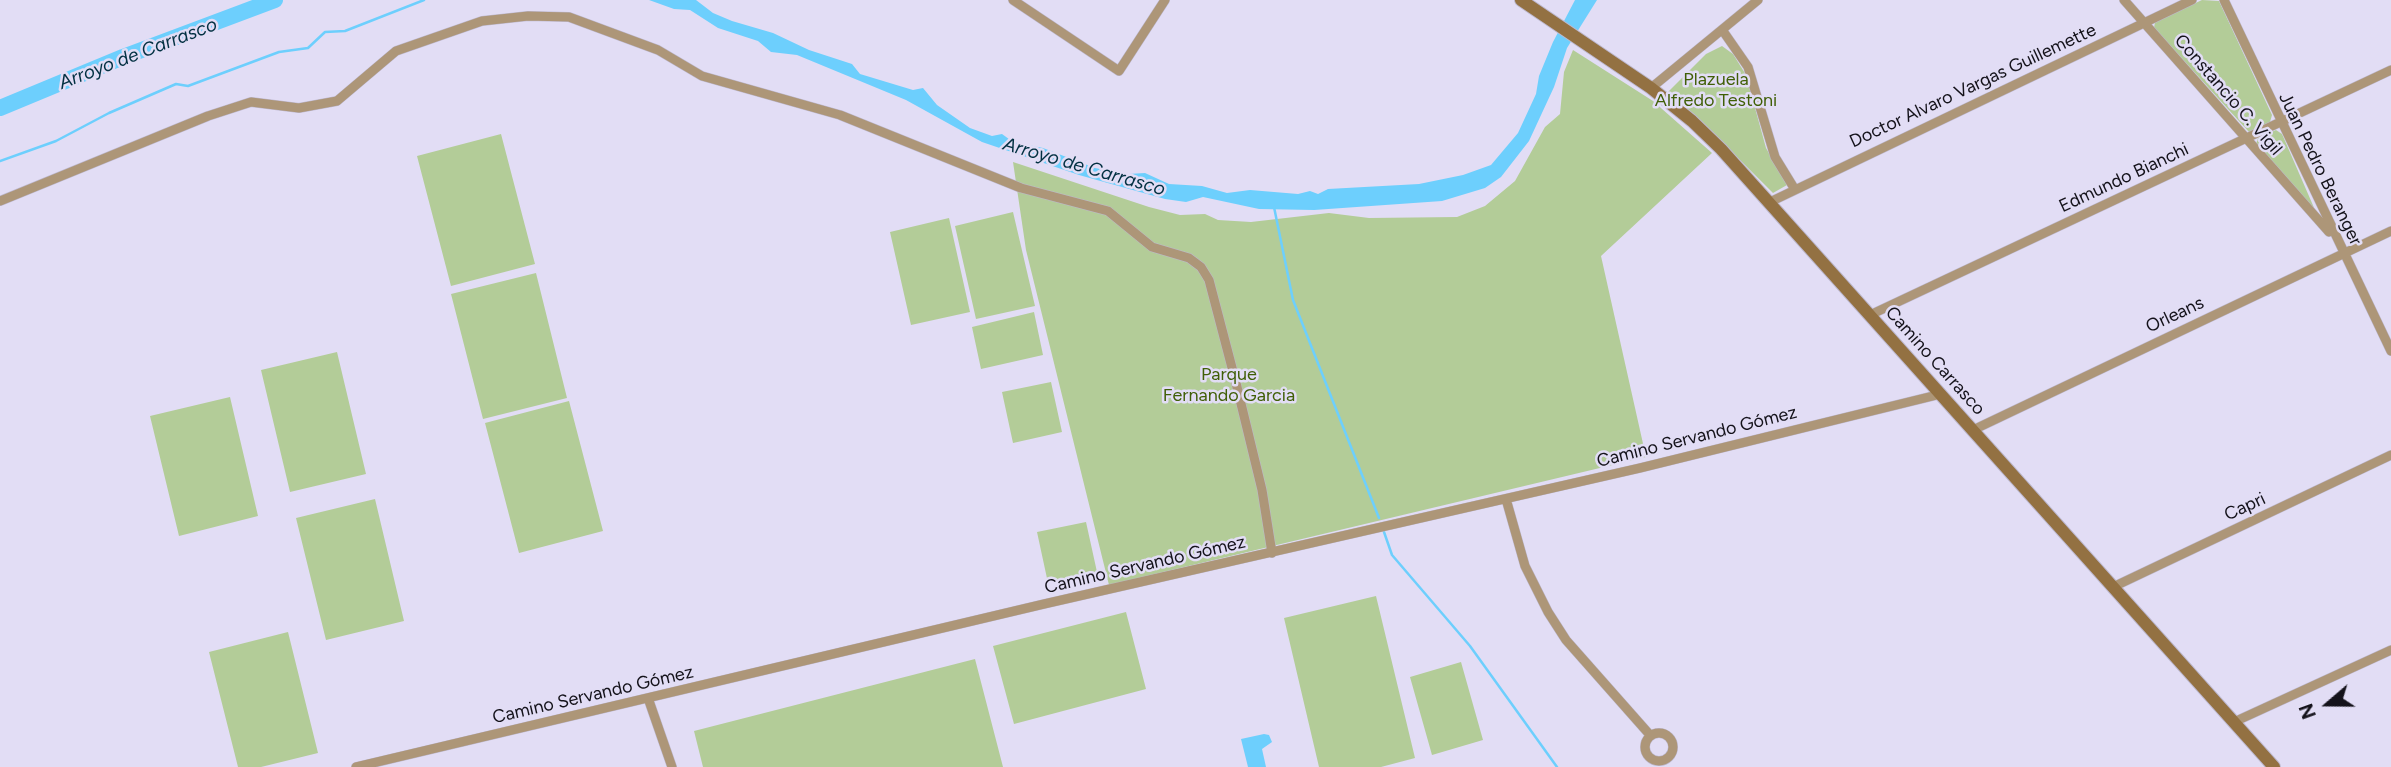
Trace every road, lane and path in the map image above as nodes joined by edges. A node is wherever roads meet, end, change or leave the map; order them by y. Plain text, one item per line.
1 (1013, 0) edge
2 (1165, 0) edge
3 (1521, 0) edge
4 (1758, 0) edge
5 (2124, 0) edge
6 (2192, 0) edge
7 (2224, 0) edge
8 (2144, 22) junction
9 (1723, 31) junction
10 (2391, 70) edge
11 (1651, 88) junction
12 (2280, 122) junction
13 (2245, 138) junction
14 (1794, 188) junction
15 (0, 201) edge
16 (1770, 202) junction
17 (2391, 231) edge
18 (2337, 242) junction
19 (2343, 253) junction
20 (1870, 315) junction
21 (2391, 351) edge
22 (1941, 394) junction
23 (1973, 430) junction
24 (2391, 455) edge
25 (1506, 499) junction
26 (1272, 553) junction
27 (2113, 587) junction
28 (2391, 650) edge
29 (648, 698) junction
30 (2234, 722) junction
31 (1650, 735) junction
32 (1669, 763) edge
33 (356, 767) edge
34 (672, 767) edge
35 (2274, 767) edge

1 - 2 street
3 - 11 main road, Camino Carrasco
4 - 9 street
5 - 8 street, Constancio C. Vigil
6 - 8 street, Doctor Alvaro Vargas Guillemette
7 - 12 street, Juan Pedro Beranger
8 - 13 street, Constancio C. Vigil
8 - 14 street, Doctor Alvaro Vargas Guillemette
9 - 11 street
9 - 14 street
10 - 12 street, Edmundo Bianchi
11 - 16 main road, Camino Carrasco
12 - 13 street, Edmundo Bianchi
12 - 18 street, Juan Pedro Beranger
13 - 18 street, Constancio C. Vigil
13 - 20 street, Edmundo Bianchi
14 - 16 street, Doctor Alvaro Vargas Guillemette
15 - 26 street
16 - 20 main road, Camino Carrasco
17 - 19 street, Orleans
18 - 19 street, Juan Pedro Beranger
19 - 21 street, Juan Pedro Beranger
19 - 23 street, Orleans
20 - 22 main road, Camino Carrasco
22 - 23 main road, Camino Carrasco
22 - 25 street, Camino Servando Gómez
23 - 27 main road, Camino Carrasco
24 - 27 street, Capri
25 - 26 street, Camino Servando Gómez
25 - 31 street
26 - 29 street, Camino Servando Gómez
27 - 30 main road, Camino Carrasco
28 - 30 street
29 - 33 street, Camino Servando Gómez
29 - 34 street
30 - 35 main road, Camino Carrasco
31 - 32 street
31 - 32 street

